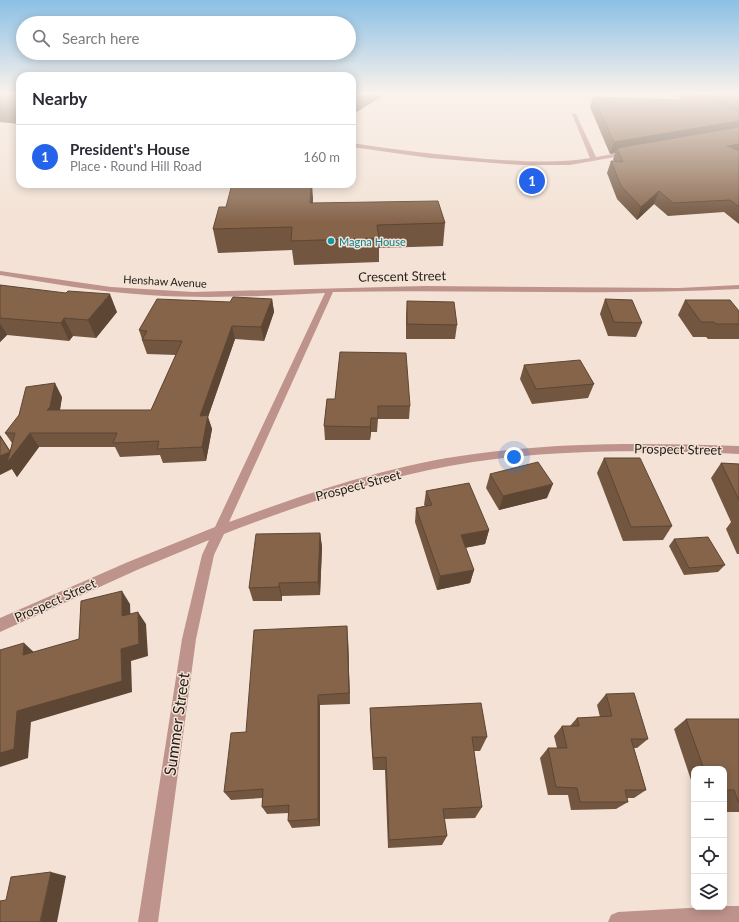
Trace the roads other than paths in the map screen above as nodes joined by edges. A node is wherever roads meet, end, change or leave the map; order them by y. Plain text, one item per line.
1 (584, 136) edge
2 (356, 146) edge
3 (640, 151) edge
4 (594, 160) junction
5 (0, 272) edge
6 (739, 287) edge
7 (330, 290) junction
8 (739, 450) edge
9 (219, 530) junction
10 (0, 625) edge
11 (739, 915) edge
12 (148, 922) edge
13 (618, 922) edge

1 - 4 street
2 - 4 street
3 - 4 street
5 - 7 street, Henshaw Avenue
6 - 7 street, Crescent Street
7 - 9 street
8 - 9 street, Prospect Street
9 - 10 street, Prospect Street
9 - 12 street, Summer Street
11 - 13 street

